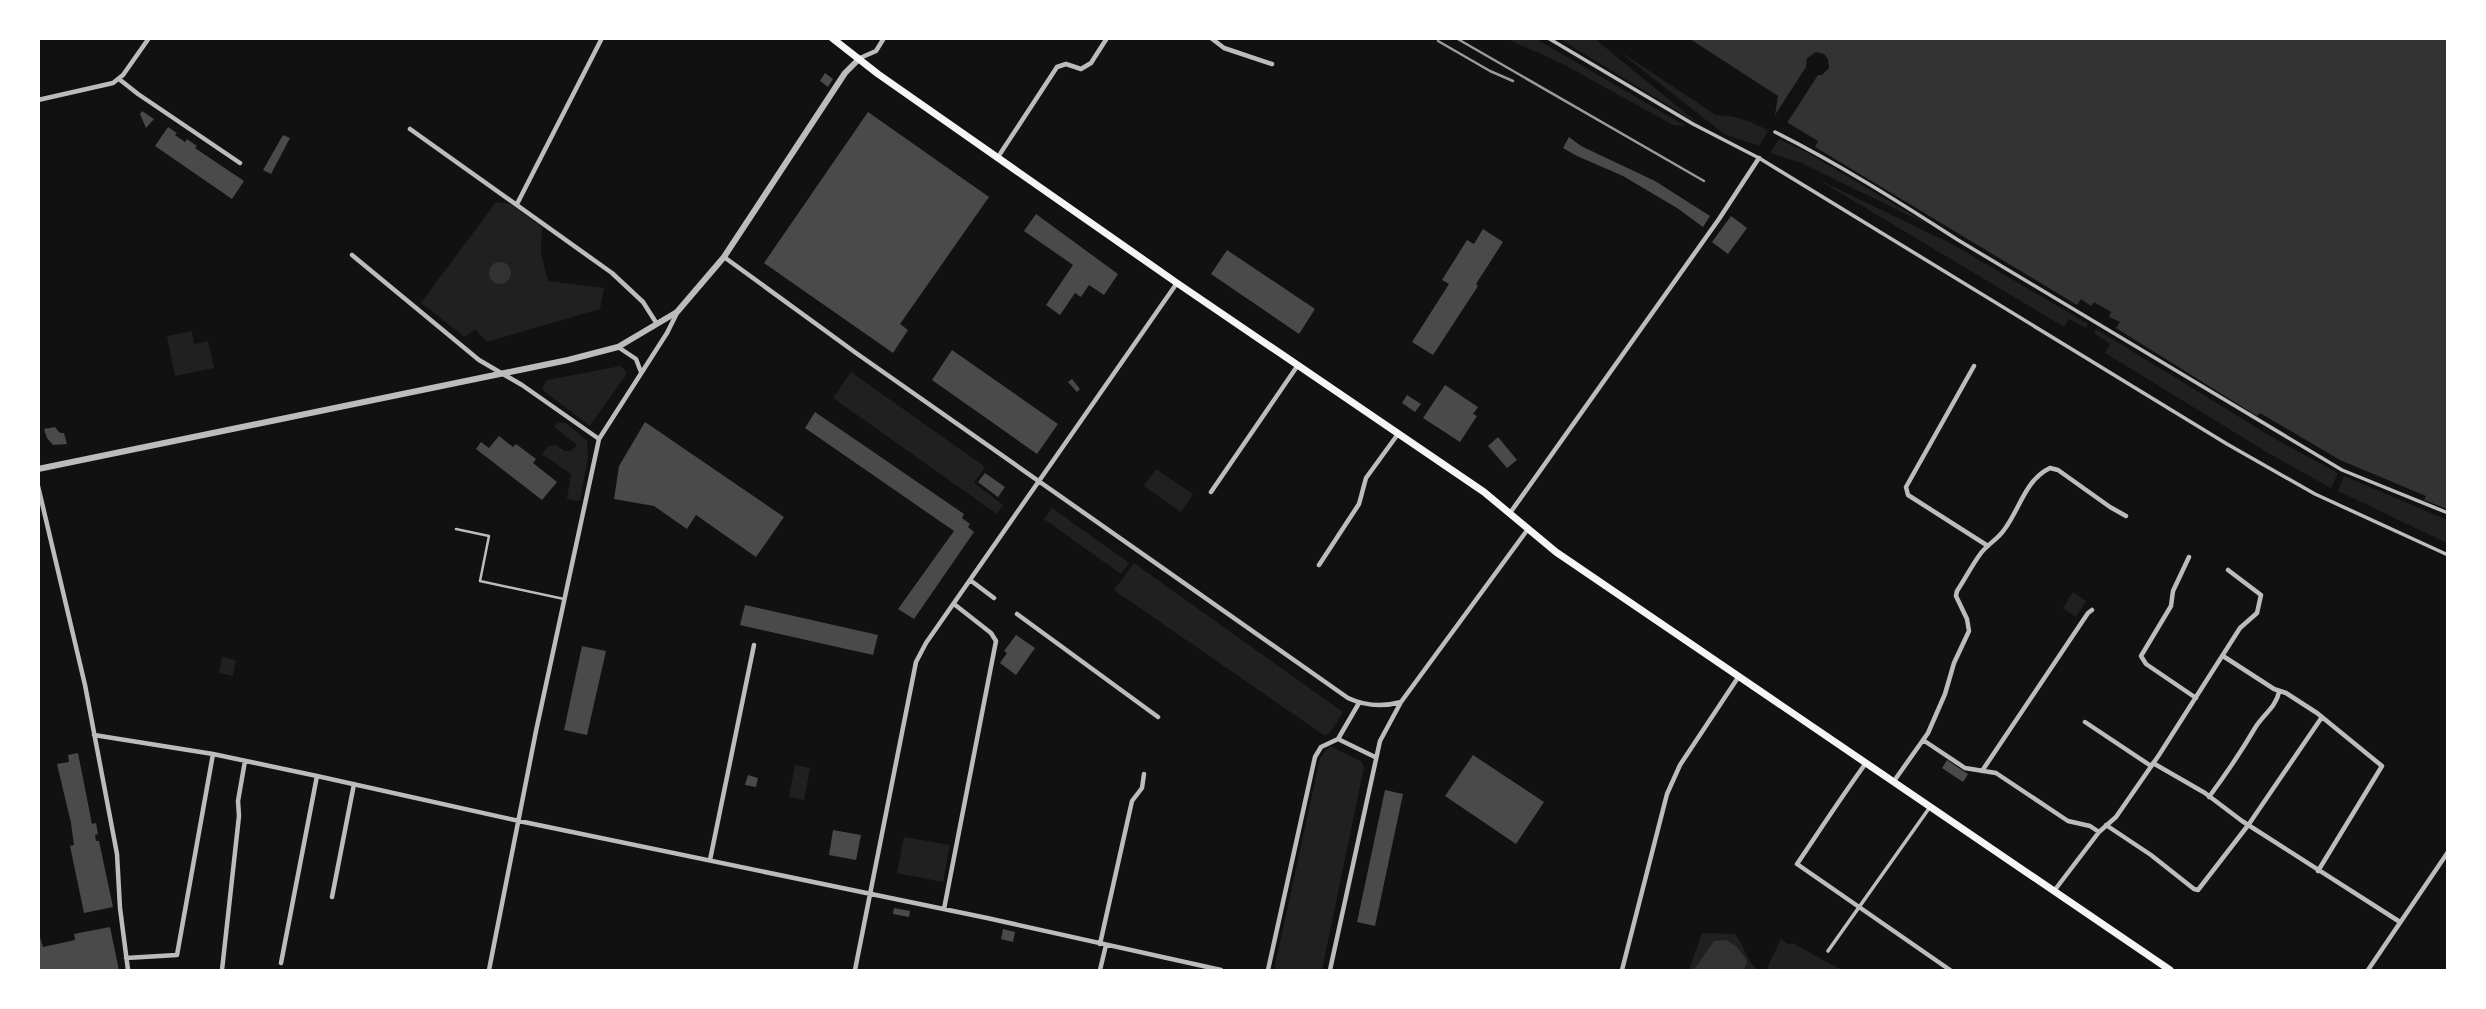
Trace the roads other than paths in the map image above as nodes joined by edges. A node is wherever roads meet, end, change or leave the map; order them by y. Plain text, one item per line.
1 (149, 38) edge
2 (602, 38) edge
3 (832, 38) edge
4 (884, 38) edge
5 (1107, 38) edge
6 (1211, 38) edge
7 (1548, 38) edge
8 (859, 59) junction
9 (1272, 64) dead end
10 (119, 79) junction
11 (38, 100) edge
12 (410, 129) dead end
13 (1776, 132) dead end
14 (998, 158) junction
15 (1759, 158) junction
16 (240, 163) dead end
17 (517, 204) junction
18 (352, 255) dead end
19 (723, 257) junction
20 (1177, 283) junction
21 (677, 312) junction
22 (657, 325) junction
23 (618, 347) junction
24 (1298, 365) junction
25 (1974, 366) dead end
26 (641, 373) junction
27 (503, 374) junction
28 (1398, 434) junction
29 (599, 439) junction
30 (38, 470) edge
31 (1040, 481) junction
32 (38, 486) edge
33 (1210, 492) dead end
34 (1510, 513) junction
35 (2448, 513) edge
36 (2126, 516) dead end
37 (1528, 528) junction
38 (456, 529) dead end
39 (1988, 546) junction
40 (2448, 555) edge
41 (2189, 557) dead end
42 (1319, 565) dead end
43 (2228, 570) dead end
44 (970, 580) junction
45 (994, 598) dead end
46 (564, 599) junction
47 (954, 604) junction
48 (2092, 610) dead end
49 (1017, 614) dead end
50 (754, 645) dead end
51 (2223, 656) junction
52 (1739, 676) junction
53 (2279, 692) junction
54 (2196, 698) junction
55 (1401, 702) junction
56 (1359, 703) junction
57 (1158, 717) dead end
58 (2322, 718) junction
59 (2085, 722) dead end
60 (94, 735) junction
61 (1338, 739) junction
62 (1923, 740) junction
63 (213, 754) junction
64 (1375, 757) junction
65 (245, 761) junction
66 (1866, 762) junction
67 (2152, 765) junction
68 (1982, 771) junction
69 (317, 775) junction
70 (1144, 775) dead end
71 (1894, 781) junction
72 (354, 784) junction
73 (2209, 797) junction
74 (1931, 806) junction
75 (519, 821) junction
76 (2249, 824) junction
77 (2106, 825) junction
78 (2099, 832) junction
79 (2448, 852) edge
80 (710, 860) junction
81 (2318, 871) junction
82 (2054, 891) junction
83 (871, 894) junction
84 (332, 897) dead end
85 (1857, 907) junction
86 (944, 909) junction
87 (2400, 922) junction
88 (1103, 944) junction
89 (1828, 951) dead end
90 (127, 958) junction
91 (282, 963) dead end
92 (128, 971) edge
93 (222, 971) edge
94 (489, 971) edge
95 (855, 971) edge
96 (1100, 971) edge
97 (1221, 971) edge
98 (1268, 971) edge
99 (1330, 971) edge
100 (1622, 971) edge
101 (1950, 971) edge
102 (2170, 971) edge
103 (2368, 971) edge

1 - 10 street
2 - 17 street
3 - 8 main road
4 - 8 street
5 - 14 street
6 - 9 street
7 - 15 street
8 - 14 main road
8 - 19 street
10 - 11 street
10 - 16 street
12 - 17 street
13 - 35 street
14 - 20 main road
15 - 34 street
15 - 40 street
17 - 22 street
18 - 27 street
19 - 21 street
19 - 31 street
20 - 24 main road
20 - 31 street
21 - 22 street
21 - 26 street
22 - 23 street
23 - 26 street
23 - 27 street
24 - 28 main road
24 - 33 street
25 - 39 street
26 - 29 street
27 - 29 street
27 - 30 street
28 - 34 main road
28 - 42 street
29 - 46 street
31 - 44 street
31 - 56 street
32 - 60 street
34 - 37 main road
36 - 39 street
37 - 52 main road
37 - 55 street
38 - 46 lane
39 - 62 street
41 - 54 street
43 - 51 street
44 - 45 street
44 - 47 street
46 - 75 street
47 - 83 street
47 - 86 street
48 - 68 street
49 - 57 street
50 - 80 street
51 - 53 street
51 - 54 street
52 - 66 main road
52 - 100 street
53 - 58 street
53 - 73 street
54 - 67 street
55 - 56 street
55 - 64 street
56 - 61 street
58 - 76 street
58 - 81 street
59 - 67 street
60 - 63 street
60 - 90 street
61 - 64 street
61 - 98 street
62 - 68 street
62 - 71 street
63 - 65 street
63 - 90 street
64 - 99 street
65 - 69 street
65 - 93 street
66 - 71 main road
66 - 85 street
67 - 73 street
67 - 77 street
68 - 78 street
69 - 72 street
69 - 91 street
70 - 88 street
71 - 74 main road
72 - 75 street
72 - 84 street
73 - 76 street
74 - 82 main road
74 - 85 street
75 - 80 street
75 - 94 street
76 - 77 street
76 - 81 street
77 - 78 street
78 - 82 street
79 - 87 street
80 - 83 street
81 - 87 street
82 - 102 main road
83 - 86 street
83 - 95 street
85 - 89 street
85 - 101 street
86 - 88 street
87 - 103 street
88 - 96 street
88 - 97 street
90 - 92 street

